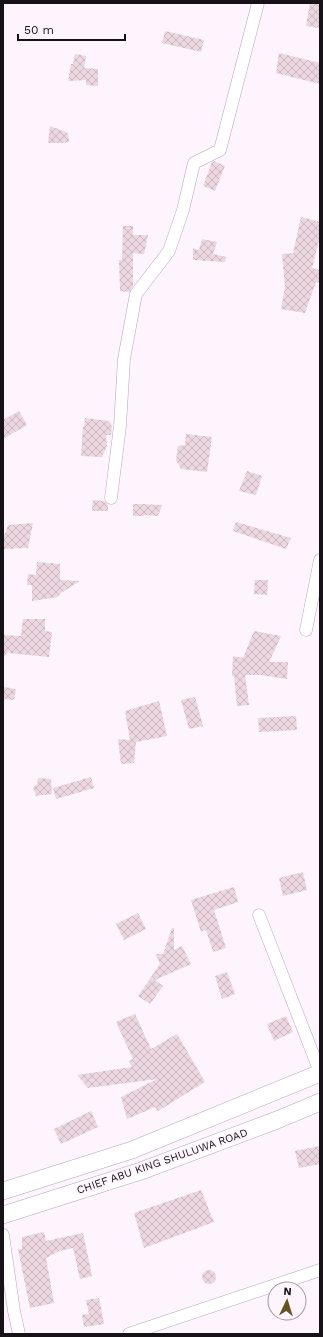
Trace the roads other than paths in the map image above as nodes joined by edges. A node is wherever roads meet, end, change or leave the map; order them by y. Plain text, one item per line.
1 (258, 3) edge
2 (111, 498) dead end
3 (320, 560) edge
4 (306, 630) dead end
5 (259, 915) dead end
6 (320, 1072) edge
7 (269, 1094) junction
8 (320, 1102) edge
9 (277, 1120) junction
10 (3, 1191) edge
11 (3, 1215) edge
12 (3, 1235) edge
13 (320, 1270) edge
14 (19, 1334) edge
15 (129, 1334) edge

1 - 2 street
3 - 4 street
5 - 6 street
6 - 7 street
7 - 9 street
7 - 10 street
8 - 9 street, CHIEF ABU KING SHULUWA ROAD
9 - 11 street, CHIEF ABU KING SHULUWA ROAD
12 - 14 street
13 - 15 street

